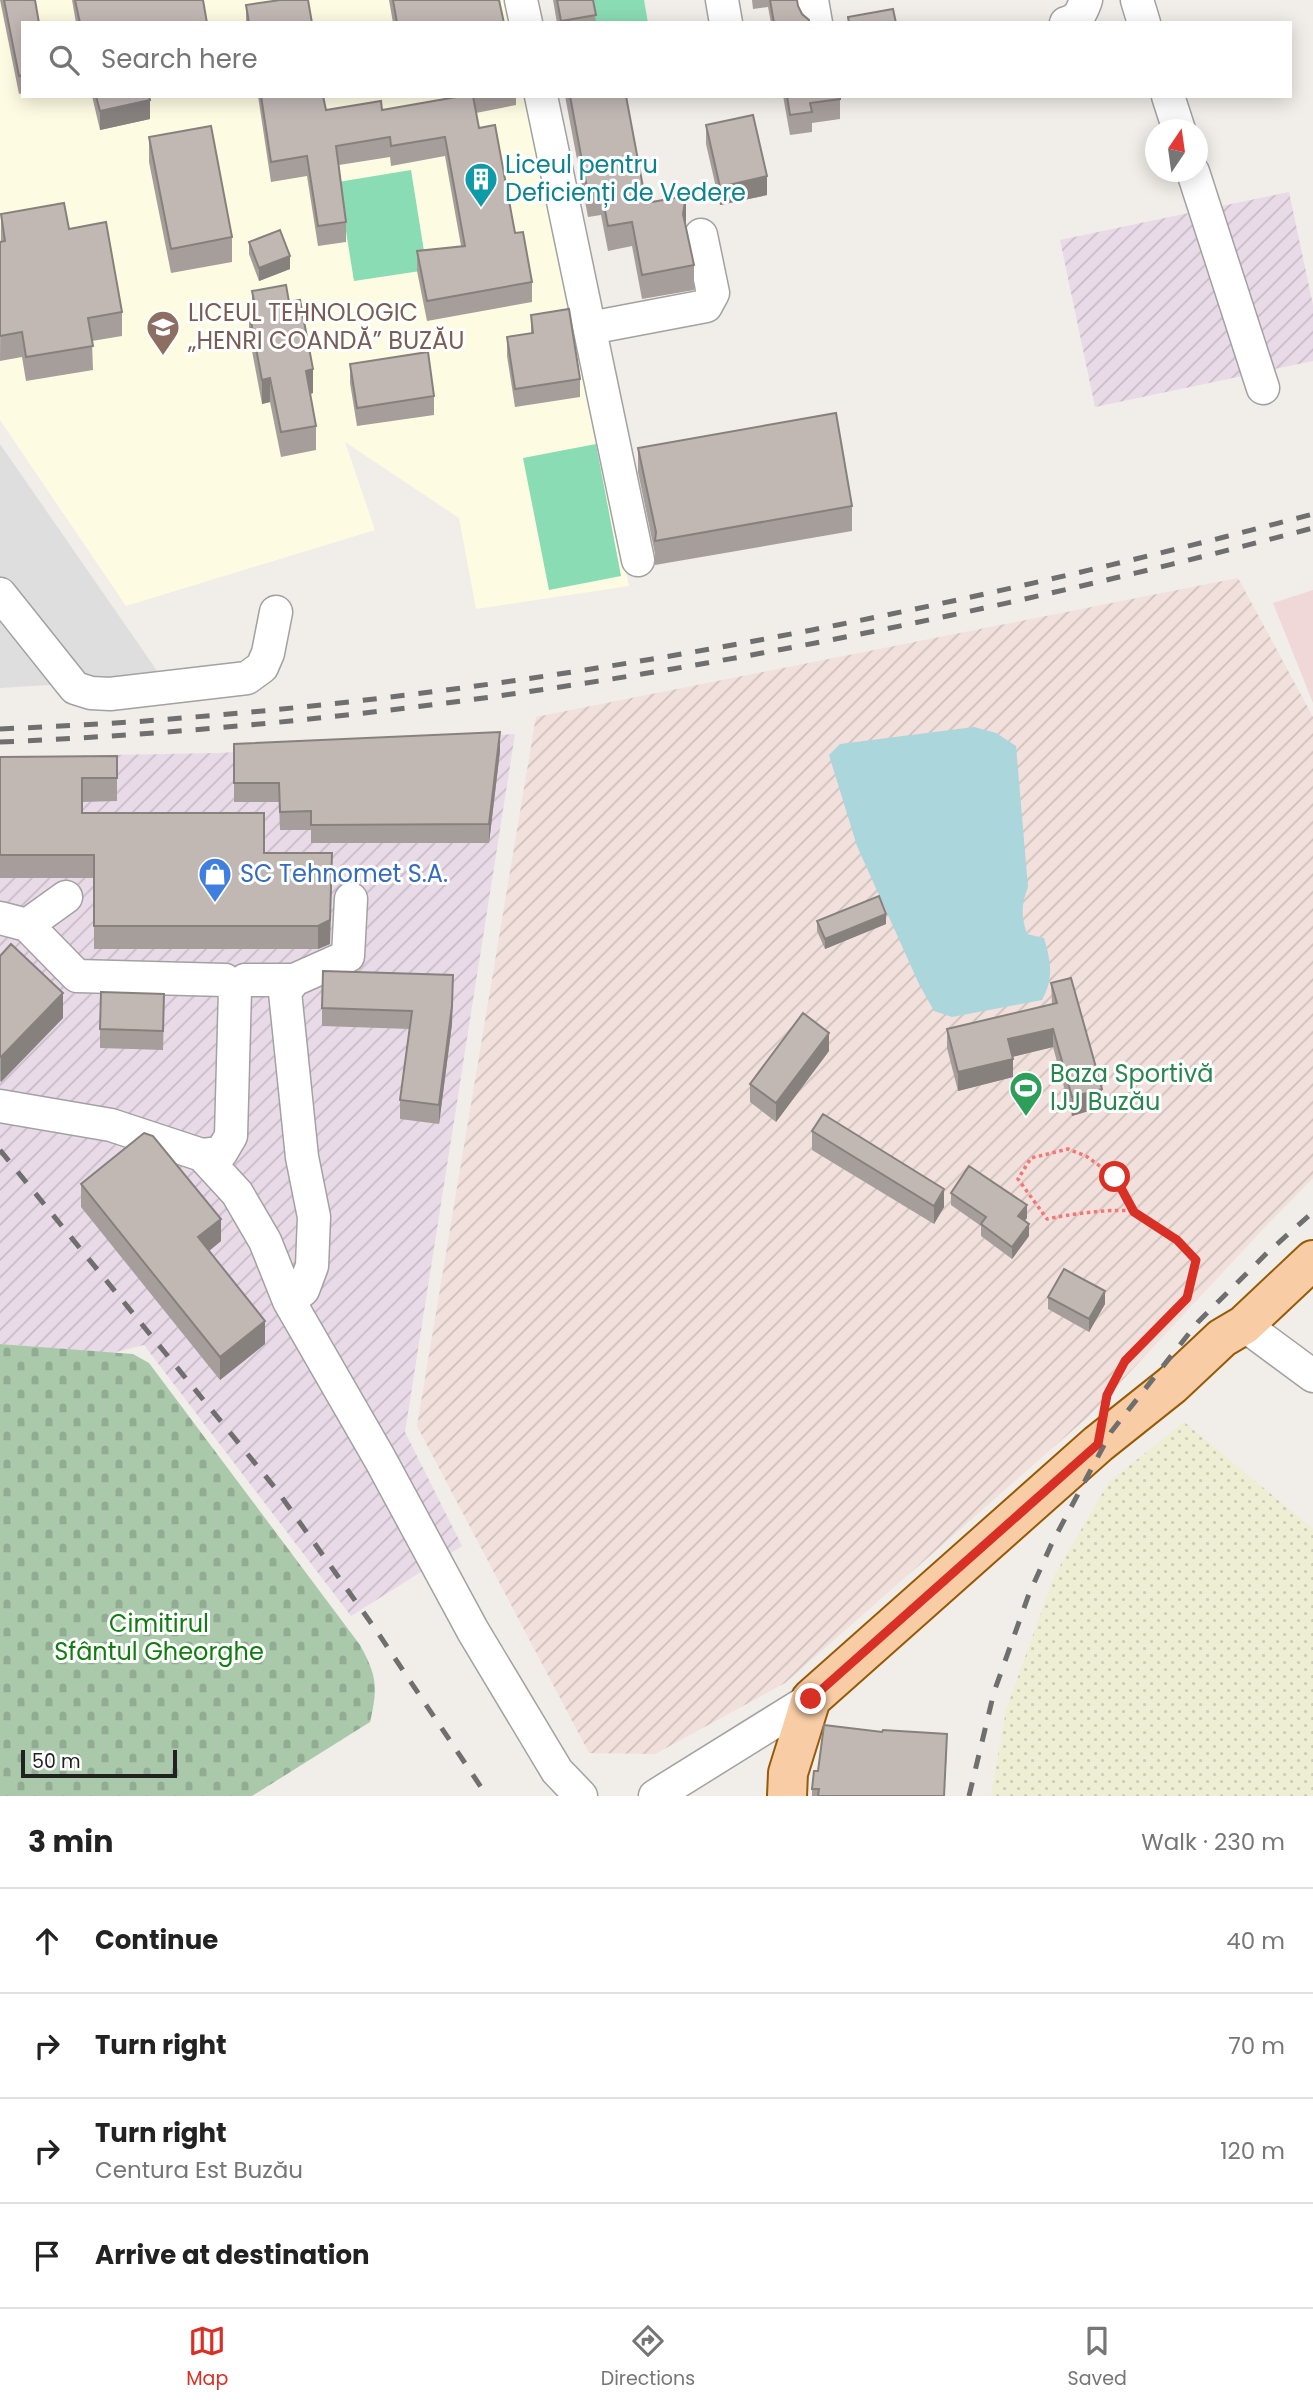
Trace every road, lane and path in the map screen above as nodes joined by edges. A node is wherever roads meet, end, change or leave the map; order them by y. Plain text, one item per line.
1 (521, 0) edge
2 (722, 0) edge
3 (812, 0) edge
4 (1086, 0) edge
5 (1137, 0) edge
6 (526, 21) edge
7 (726, 21) edge
8 (816, 21) edge
9 (1074, 21) edge
10 (1143, 21) edge
11 (541, 98) edge
12 (1169, 98) edge
13 (1175, 119) edge
14 (1195, 182) edge
15 (702, 235) dead end
16 (590, 328) junction
17 (1263, 388) dead end
18 (638, 559) dead end
19 (0, 594) edge
20 (276, 612) dead end
21 (66, 897) dead end
22 (351, 899) dead end
23 (13, 921) edge
24 (259, 984) junction
25 (0, 1106) edge
26 (202, 1155) junction
27 (1134, 1212) junction
28 (1313, 1260) edge
29 (289, 1301) junction
30 (1244, 1325) junction
31 (1313, 1376) edge
32 (1098, 1444) junction
33 (811, 1699) junction
34 (581, 1796) edge
35 (655, 1796) edge
36 (786, 1796) edge

1 - 6 street
2 - 7 street
3 - 8 street
4 - 9 street
5 - 10 street
11 - 16 street
12 - 13 street
14 - 17 street
15 - 16 street
16 - 18 street
19 - 20 street
21 - 23 street
22 - 24 street
23 - 24 street
24 - 26 street
24 - 29 street
25 - 26 street
26 - 29 street
27 - 27 path
27 - 32 path
28 - 30 main road
29 - 34 street
30 - 31 street
30 - 32 main road
32 - 33 main road
33 - 35 street
33 - 36 main road

